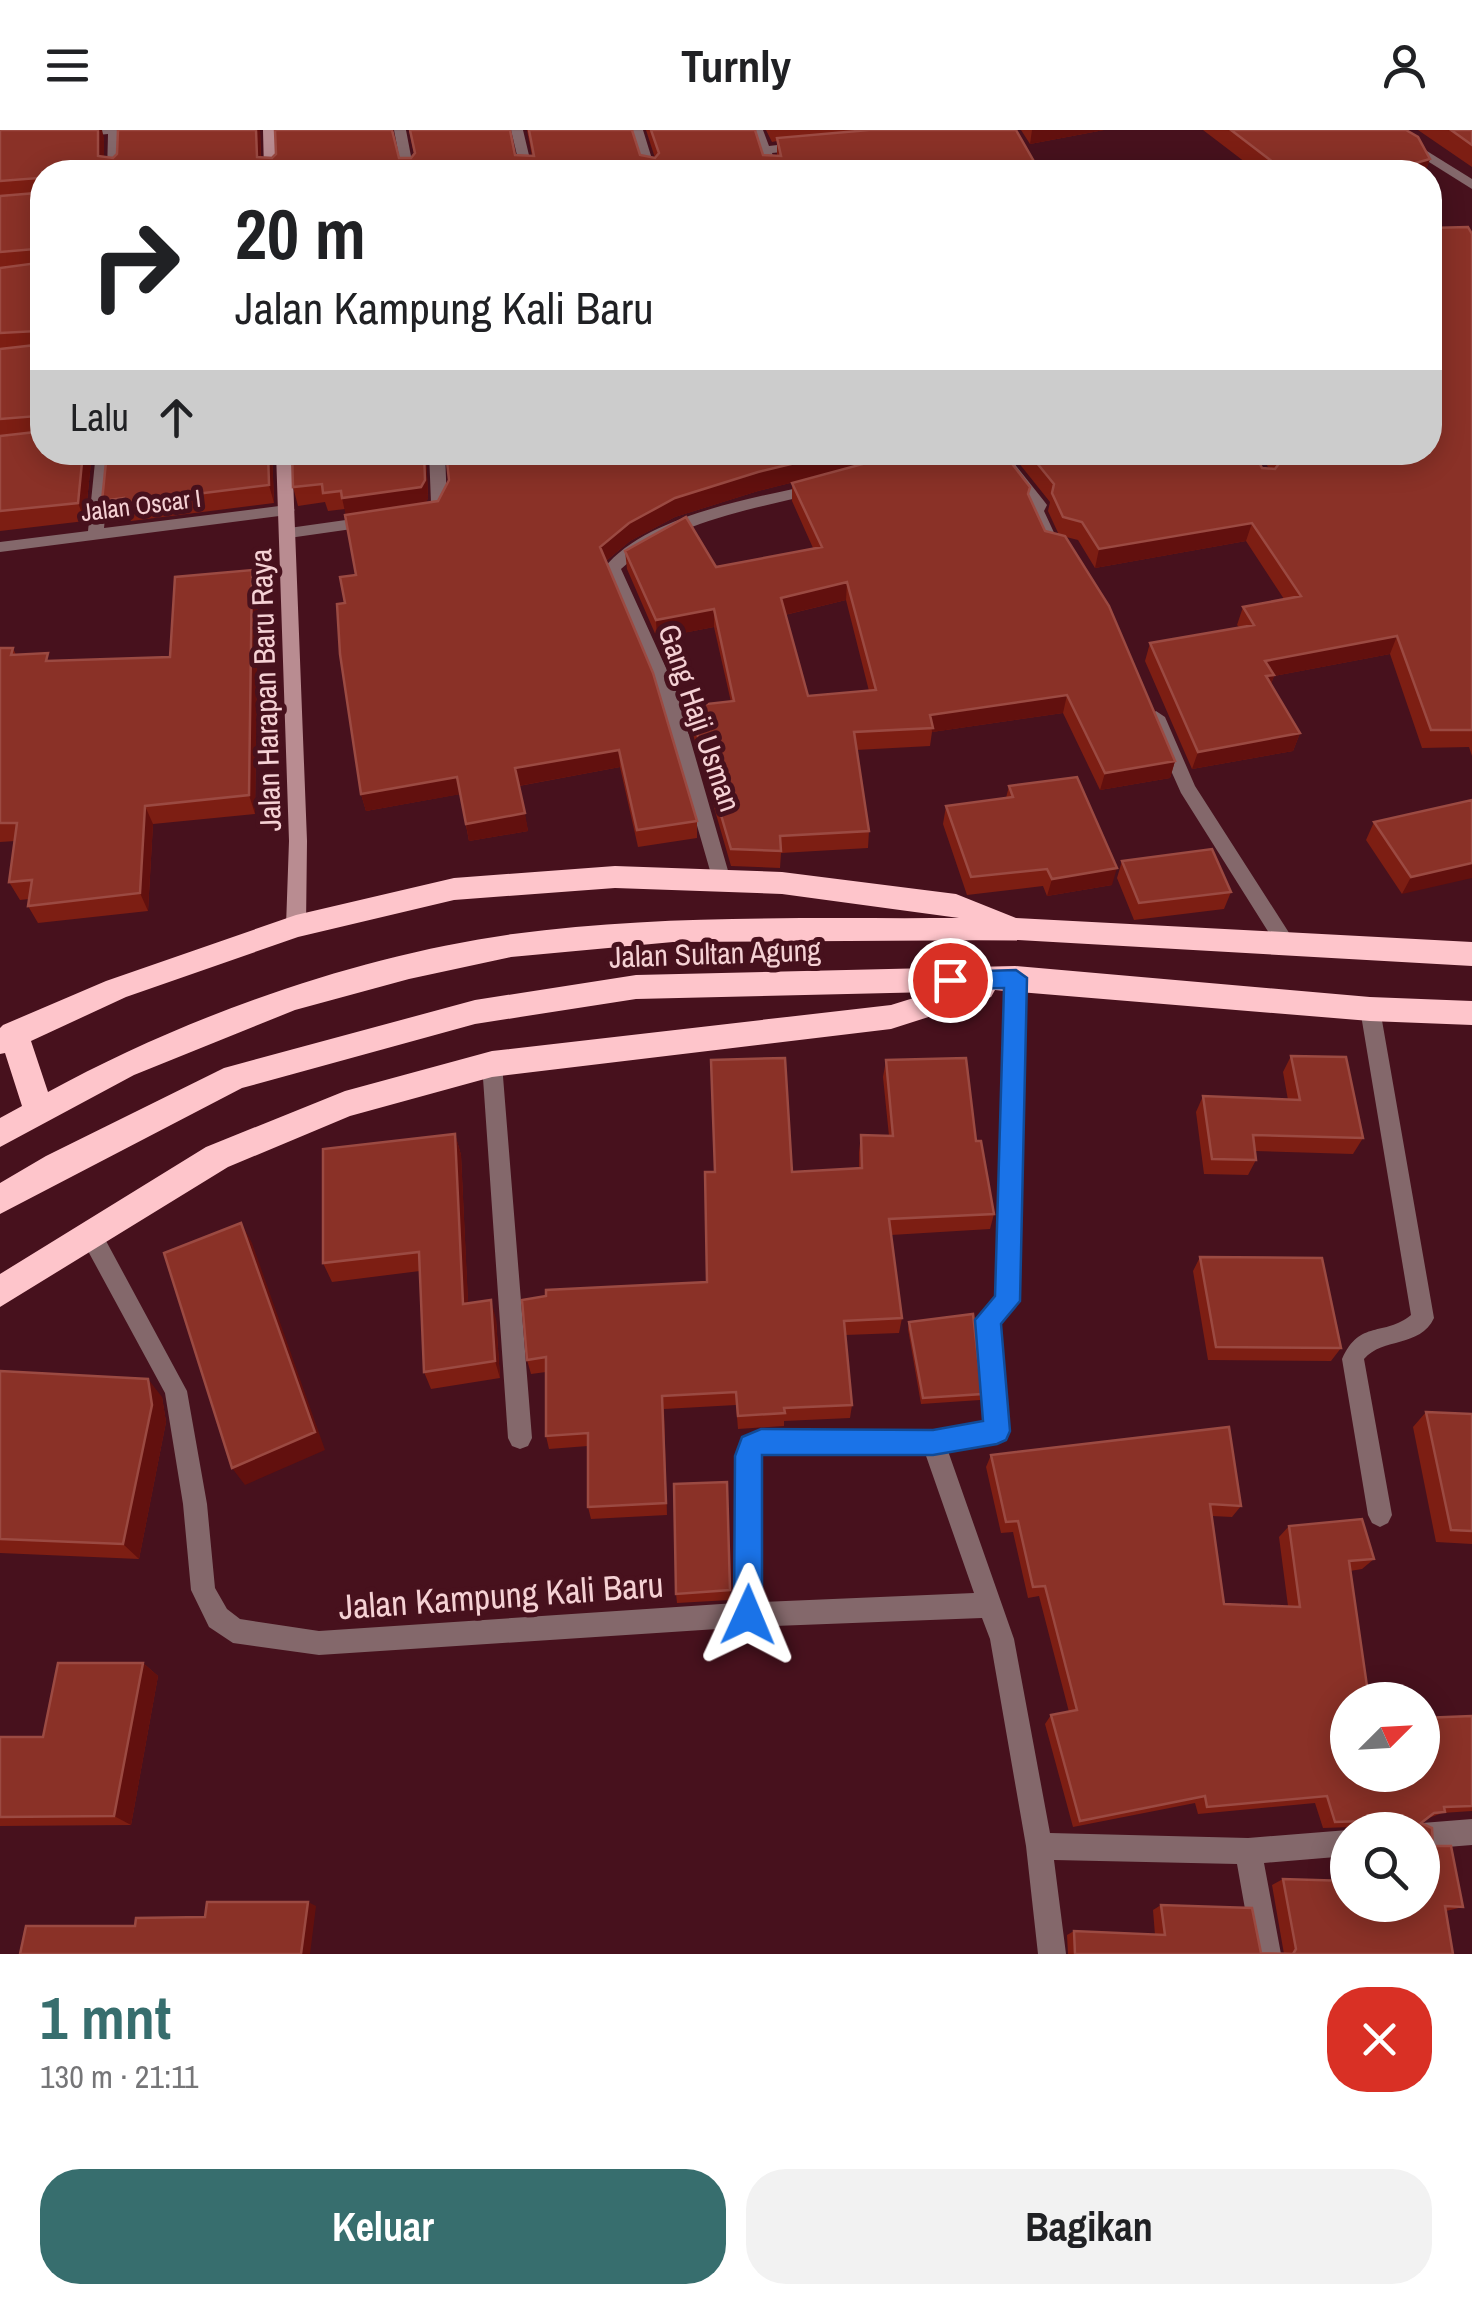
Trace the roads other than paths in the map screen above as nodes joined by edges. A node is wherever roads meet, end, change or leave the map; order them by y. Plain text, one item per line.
1 (112, 130) edge
2 (269, 130) edge
3 (400, 130) edge
4 (517, 130) edge
5 (637, 130) edge
6 (757, 130) edge
7 (1384, 130) edge
8 (56, 134) edge
9 (824, 144) edge
10 (765, 150) junction
11 (113, 160) edge
12 (270, 160) edge
13 (406, 160) edge
14 (524, 160) edge
15 (646, 160) edge
16 (768, 160) edge
17 (1432, 160) edge
18 (1442, 166) edge
19 (1472, 185) edge
20 (103, 465) edge
21 (285, 465) edge
22 (438, 465) edge
23 (1007, 465) edge
24 (826, 486) edge
25 (287, 510) junction
26 (407, 517) edge
27 (387, 520) edge
28 (288, 532) junction
29 (95, 536) junction
30 (0, 547) edge
31 (1079, 562) edge
32 (1151, 705) edge
33 (722, 881) junction
34 (296, 926) junction
35 (1018, 929) junction
36 (1286, 944) junction
37 (1472, 954) edge
38 (1016, 978) junction
39 (1370, 1009) junction
40 (1472, 1013) edge
41 (7, 1038) edge
42 (492, 1064) junction
43 (38, 1111) junction
44 (0, 1134) edge
45 (0, 1200) edge
46 (90, 1233) junction
47 (0, 1292) edge
48 (520, 1438) dead end
49 (933, 1442) junction
50 (1380, 1515) dead end
51 (990, 1604) junction
52 (748, 1615) junction
53 (1472, 1832) edge
54 (1440, 1835) edge
55 (1330, 1844) edge
56 (1039, 1846) junction
57 (1248, 1852) junction
58 (1052, 1954) edge
59 (1267, 1954) edge

1 - 8 street
1 - 11 street
2 - 12 street
3 - 13 street
4 - 14 street
5 - 15 street
6 - 10 street
7 - 17 street
9 - 10 street
10 - 16 street
18 - 19 street
20 - 29 street
21 - 25 street, Jalan Harapan Baru Raya
22 - 26 street
23 - 31 street
24 - 33 street, Gang Haji Usman
25 - 28 street, Jalan Harapan Baru Raya
25 - 29 street, Jalan Oscar I
27 - 28 street
28 - 34 street, Jalan Harapan Baru Raya
29 - 30 street, Jalan Oscar I
32 - 36 street
33 - 34 highway
33 - 35 highway
34 - 41 highway
35 - 36 highway, Jalan Sultan Agung
35 - 43 highway, Jalan Sultan Agung
36 - 37 highway, Jalan Sultan Agung
38 - 39 highway, Jalan Sultan Agung
38 - 42 highway
38 - 45 highway, Jalan Sultan Agung
38 - 49 street
39 - 40 highway, Jalan Sultan Agung
39 - 50 street
41 - 43 highway
42 - 46 highway
42 - 48 street
43 - 44 highway, Jalan Sultan Agung
46 - 47 highway
46 - 52 street, Jalan Kampung Kali Baru
49 - 51 street
49 - 52 street
51 - 52 street, Jalan Kampung Kali Baru
51 - 56 street
53 - 54 street
55 - 57 street
56 - 57 street
56 - 58 street
57 - 59 street

